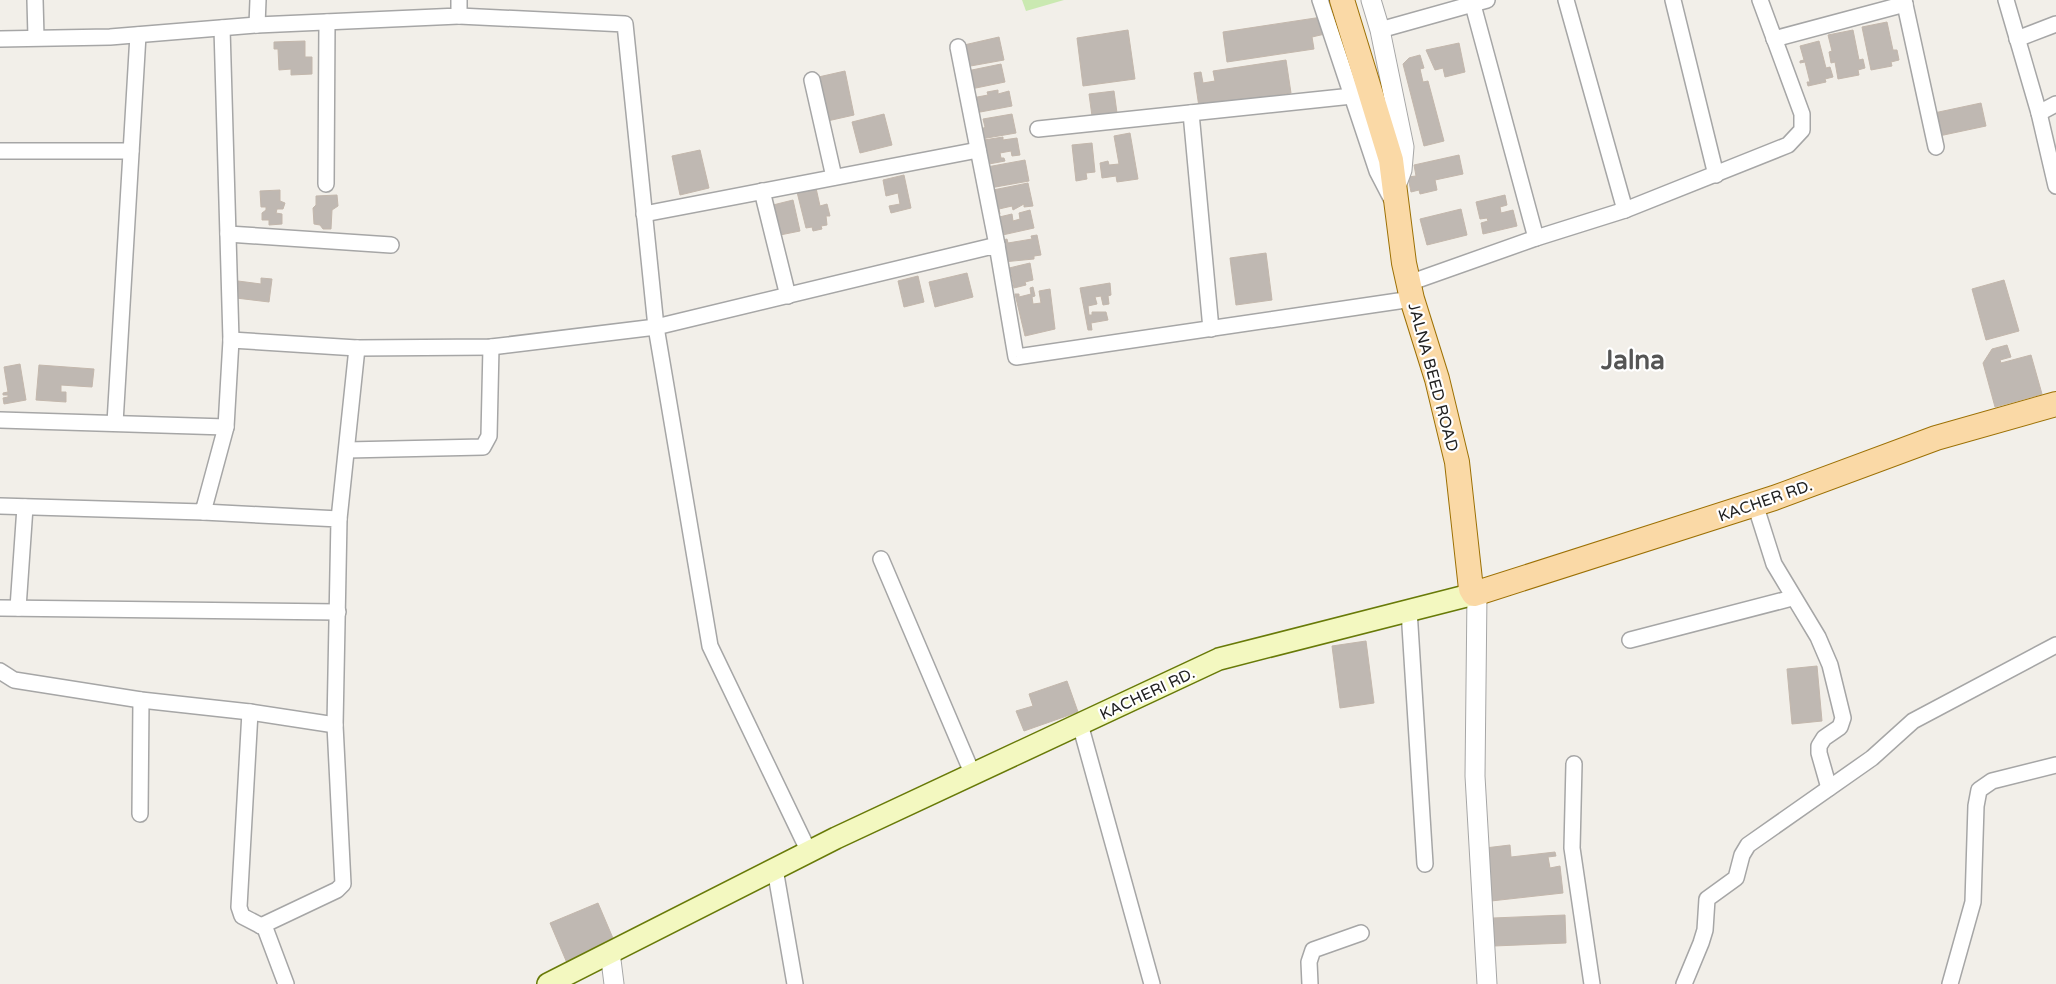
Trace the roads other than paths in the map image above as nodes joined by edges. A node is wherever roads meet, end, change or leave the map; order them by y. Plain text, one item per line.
1 (35, 0) edge
2 (258, 0) edge
3 (459, 0) edge
4 (1320, 0) edge
5 (1342, 0) edge
6 (1371, 0) edge
7 (1566, 0) edge
8 (1674, 0) edge
9 (1760, 0) edge
10 (2006, 0) edge
11 (1480, 2) edge
12 (1904, 2) edge
13 (459, 16) junction
14 (327, 22) junction
15 (2056, 24) edge
16 (257, 25) junction
17 (222, 28) junction
18 (1380, 30) junction
19 (138, 35) junction
20 (36, 37) junction
21 (0, 39) edge
22 (1774, 39) junction
23 (2017, 39) junction
24 (958, 47) dead end
25 (812, 80) dead end
26 (1352, 96) junction
27 (2056, 104) edge
28 (1191, 113) junction
29 (2039, 113) junction
30 (1038, 129) dead end
31 (1936, 147) dead end
32 (978, 150) junction
33 (0, 151) edge
34 (131, 151) junction
35 (1716, 175) junction
36 (834, 177) junction
37 (326, 184) dead end
38 (2056, 186) edge
39 (762, 191) junction
40 (1396, 199) junction
41 (1625, 210) junction
42 (644, 214) junction
43 (228, 234) junction
44 (1536, 238) junction
45 (392, 245) dead end
46 (997, 245) junction
47 (1410, 291) junction
48 (788, 296) junction
49 (656, 327) junction
50 (1211, 329) junction
51 (231, 340) junction
52 (491, 347) junction
53 (357, 348) junction
54 (2056, 404) edge
55 (0, 420) edge
56 (115, 423) junction
57 (226, 427) junction
58 (347, 450) junction
59 (1755, 504) junction
60 (0, 506) edge
61 (25, 507) junction
62 (203, 512) junction
63 (339, 519) junction
64 (881, 559) dead end
65 (1475, 594) junction
66 (1792, 598) junction
67 (0, 608) edge
68 (18, 608) junction
69 (1409, 610) junction
70 (338, 612) junction
71 (1630, 640) dead end
72 (2056, 645) edge
73 (0, 672) edge
74 (141, 700) junction
75 (250, 712) junction
76 (1080, 724) junction
77 (335, 725) junction
78 (1574, 764) dead end
79 (2056, 765) edge
80 (972, 775) junction
81 (1830, 788) junction
82 (140, 814) dead end
83 (809, 852) junction
84 (1425, 864) dead end
85 (775, 869) junction
86 (263, 927) junction
87 (1361, 933) dead end
88 (610, 952) junction
89 (286, 984) edge
90 (548, 984) edge
91 (614, 984) edge
92 (795, 984) edge
93 (1152, 984) edge
94 (1310, 984) edge
95 (1487, 984) edge
96 (1592, 984) edge
97 (1684, 984) edge
98 (1950, 984) edge

1 - 20 street
2 - 16 street
3 - 13 street
4 - 26 street
5 - 40 main road, JALNA BEED ROAD
6 - 18 street
7 - 41 street
8 - 35 street
9 - 22 street
10 - 23 street
11 - 18 street
11 - 44 street
12 - 22 street
12 - 31 street
13 - 14 street
13 - 42 street
14 - 16 street
14 - 37 street
15 - 23 street
16 - 17 street
17 - 19 street
17 - 43 street
18 - 40 street
19 - 20 street
19 - 34 street
20 - 21 street
22 - 35 street
23 - 29 street
24 - 32 street
25 - 36 street
26 - 28 street
26 - 40 street
27 - 29 street
28 - 30 street
28 - 50 street
29 - 38 street
32 - 36 street
32 - 46 street
33 - 34 street
34 - 56 street
35 - 41 street
36 - 39 street
39 - 42 street
39 - 48 street
40 - 47 main road, JALNA BEED ROAD
41 - 44 street
42 - 49 street
43 - 45 street
43 - 51 street
44 - 47 street
46 - 48 street
46 - 50 street
47 - 50 street
47 - 65 main road, JALNA BEED ROAD
48 - 49 street
49 - 52 street
49 - 83 street
51 - 53 street
51 - 57 street
52 - 53 street
52 - 58 street
53 - 58 street
54 - 59 main road, KACHER RD.
55 - 56 street
56 - 57 street
57 - 62 street
58 - 63 street
59 - 65 main road, KACHER RD.
59 - 66 street
60 - 61 street
61 - 62 street
61 - 68 street
62 - 63 street
63 - 70 street
64 - 80 street
65 - 69 main road, KACHERI RD.
65 - 95 street
66 - 71 street
66 - 81 street
67 - 68 street
68 - 70 street
69 - 76 main road, KACHERI RD.
69 - 84 street
70 - 77 street
72 - 81 street
73 - 74 street
74 - 75 street
74 - 82 street
75 - 77 street
75 - 86 street
76 - 80 main road, KACHERI RD.
76 - 93 street
77 - 86 street
78 - 96 street
79 - 98 street
80 - 83 main road, KACHERI RD.
81 - 97 street
83 - 85 main road, KACHERI RD.
85 - 88 main road, KACHERI RD.
85 - 92 street
86 - 89 street
87 - 94 street
88 - 90 main road, KACHERI RD.
88 - 91 street

